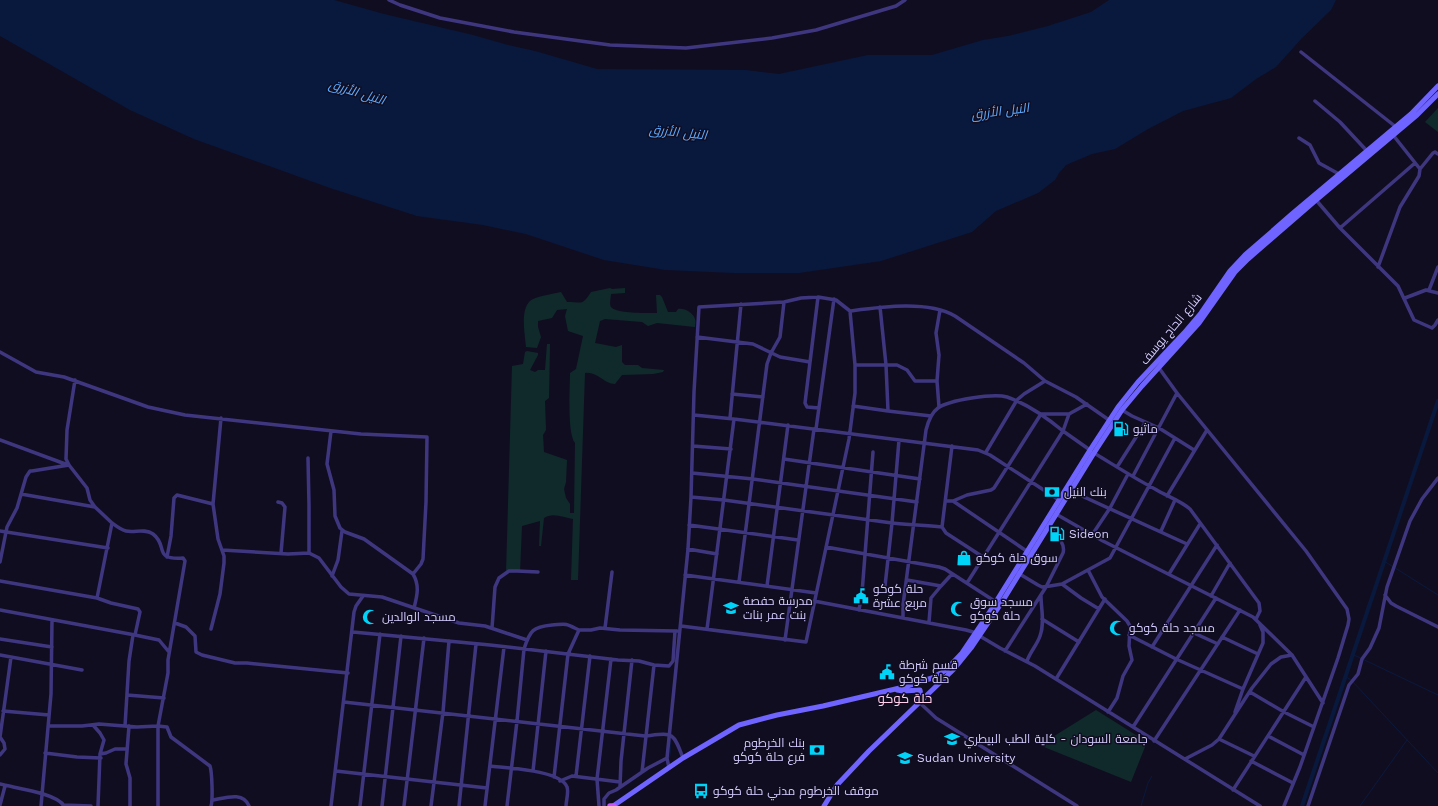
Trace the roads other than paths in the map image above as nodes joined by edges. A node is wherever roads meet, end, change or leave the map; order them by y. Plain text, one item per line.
1 (389, 0) edge
2 (905, 0) edge
3 (1301, 52) dead end
4 (1438, 86) edge
5 (1438, 94) edge
6 (1315, 101) dead end
7 (1396, 126) junction
8 (1393, 135) junction
9 (1299, 138) dead end
10 (1367, 151) junction
11 (1438, 154) edge
12 (1415, 163) junction
13 (1420, 170) junction
14 (1339, 174) junction
15 (1316, 200) junction
16 (1340, 228) junction
17 (1378, 267) junction
18 (1438, 267) edge
19 (1429, 290) junction
20 (1438, 293) edge
21 (818, 297) junction
22 (1405, 298) junction
23 (834, 299) junction
24 (784, 302) junction
25 (741, 304) junction
26 (880, 307) junction
27 (940, 310) junction
28 (850, 311) junction
29 (1438, 320) edge
30 (697, 337) junction
31 (737, 342) junction
32 (0, 352) edge
33 (771, 353) junction
34 (810, 362) junction
35 (855, 365) junction
36 (886, 365) junction
37 (1159, 368) junction
38 (75, 380) junction
39 (937, 381) junction
40 (1045, 381) junction
41 (1177, 393) junction
42 (732, 394) junction
43 (763, 397) junction
44 (1017, 400) junction
45 (1087, 404) junction
46 (853, 406) junction
47 (939, 407) junction
48 (819, 408) junction
49 (1122, 410) junction
50 (888, 411) junction
51 (1041, 414) junction
52 (1069, 414) junction
53 (694, 415) junction
54 (931, 416) junction
55 (221, 418) junction
56 (730, 418) junction
57 (734, 419) junction
58 (1109, 420) junction
59 (760, 422) junction
60 (1145, 423) junction
61 (788, 426) junction
62 (1159, 428) junction
63 (815, 429) junction
64 (1207, 430) junction
65 (330, 431) junction
66 (1063, 431) junction
67 (849, 434) junction
68 (1175, 438) junction
69 (0, 440) edge
70 (899, 440) junction
71 (925, 443) junction
72 (693, 446) junction
73 (952, 446) junction
74 (731, 449) junction
75 (1194, 450) junction
76 (1092, 451) junction
77 (873, 452) dead end
78 (986, 452) junction
79 (308, 458) dead end
80 (784, 459) junction
81 (809, 463) junction
82 (69, 465) junction
83 (1008, 467) junction
84 (1118, 467) junction
85 (842, 468) junction
86 (872, 472) junction
87 (692, 473) junction
88 (1128, 474) junction
89 (896, 476) junction
90 (1133, 476) junction
91 (727, 477) junction
92 (1438, 478) edge
93 (753, 479) junction
94 (920, 479) junction
95 (1031, 482) junction
96 (781, 483) junction
97 (1149, 486) junction
98 (806, 487) junction
99 (838, 491) junction
100 (1071, 491) junction
101 (22, 494) junction
102 (870, 496) junction
103 (1167, 496) junction
104 (691, 497) junction
105 (894, 499) junction
106 (724, 500) junction
107 (1059, 500) junction
108 (1175, 500) junction
109 (946, 501) junction
110 (953, 501) junction
111 (278, 502) dead end
112 (917, 502) junction
113 (213, 504) junction
114 (750, 504) junction
115 (95, 507) junction
116 (778, 508) junction
117 (1110, 508) junction
118 (803, 510) junction
119 (1056, 514) junction
120 (833, 515) junction
121 (1132, 518) junction
122 (867, 520) junction
123 (112, 523) junction
124 (892, 523) junction
125 (1200, 524) junction
126 (689, 525) junction
127 (914, 526) junction
128 (1049, 526) junction
129 (942, 527) junction
130 (720, 530) junction
131 (0, 531) edge
132 (342, 531) junction
133 (1161, 531) junction
134 (5, 532) junction
135 (998, 532) junction
136 (746, 533) junction
137 (1092, 535) junction
138 (774, 536) junction
139 (798, 540) junction
140 (1188, 544) junction
141 (1216, 545) junction
142 (826, 547) junction
143 (108, 548) junction
144 (1116, 548) junction
145 (688, 549) junction
146 (222, 550) junction
147 (1028, 552) junction
148 (281, 553) junction
149 (309, 553) junction
150 (865, 553) junction
151 (717, 554) junction
152 (167, 557) junction
153 (888, 557) junction
154 (983, 557) junction
155 (909, 561) junction
156 (0, 562) edge
157 (1230, 563) junction
158 (1088, 570) junction
159 (538, 572) dead end
160 (612, 572) dead end
161 (1017, 573) junction
162 (413, 574) junction
163 (952, 574) junction
164 (1169, 574) junction
165 (685, 575) junction
166 (332, 576) junction
167 (714, 579) junction
168 (907, 580) junction
169 (0, 581) edge
170 (739, 582) junction
171 (967, 583) junction
172 (1062, 584) junction
173 (1191, 585) junction
174 (767, 586) junction
175 (885, 586) dead end
176 (941, 586) junction
177 (1046, 587) junction
178 (792, 589) junction
179 (816, 593) junction
180 (1041, 595) junction
181 (1385, 595) junction
182 (363, 596) junction
183 (1210, 596) junction
184 (97, 598) junction
185 (1216, 598) junction
186 (1105, 599) junction
187 (814, 601) junction
188 (996, 602) junction
189 (414, 608) junction
190 (1099, 608) junction
191 (0, 610) edge
192 (859, 610) junction
193 (1240, 610) junction
194 (903, 618) junction
195 (1042, 619) junction
196 (52, 620) junction
197 (1257, 620) junction
198 (929, 622) junction
199 (175, 623) junction
200 (681, 626) junction
201 (1438, 627) edge
202 (492, 628) junction
203 (605, 628) junction
204 (211, 629) dead end
205 (707, 629) junction
206 (579, 630) junction
207 (675, 631) junction
208 (680, 631) junction
209 (353, 632) junction
210 (1194, 633) junction
211 (380, 634) junction
212 (978, 634) junction
213 (1129, 634) junction
214 (134, 635) junction
215 (401, 636) junction
216 (1222, 637) junction
217 (424, 638) junction
218 (0, 639) edge
219 (527, 640) junction
220 (785, 640) junction
221 (449, 641) junction
222 (1079, 642) junction
223 (476, 644) junction
224 (1218, 644) junction
225 (52, 647) junction
226 (504, 647) junction
227 (1152, 647) junction
228 (524, 649) junction
229 (546, 651) junction
230 (1005, 651) junction
231 (169, 652) junction
232 (568, 654) junction
233 (1258, 654) junction
234 (0, 655) edge
235 (1292, 655) junction
236 (590, 656) junction
237 (11, 657) junction
238 (610, 659) junction
239 (1176, 659) junction
240 (632, 660) junction
241 (1027, 661) junction
242 (52, 664) junction
243 (654, 665) junction
244 (82, 670) dead end
245 (1201, 670) junction
246 (348, 673) junction
247 (1306, 677) junction
248 (1056, 679) junction
249 (896, 689) junction
250 (1243, 689) junction
251 (1250, 692) junction
252 (127, 695) junction
253 (164, 698) junction
254 (344, 702) junction
255 (917, 703) junction
256 (1323, 703) junction
257 (372, 705) junction
258 (394, 707) junction
259 (415, 710) junction
260 (3, 711) junction
261 (443, 712) junction
262 (1108, 712) junction
263 (1284, 712) junction
264 (49, 715) junction
265 (468, 715) junction
266 (1234, 716) junction
267 (496, 719) junction
268 (517, 721) junction
269 (539, 723) junction
270 (93, 725) junction
271 (48, 726) junction
272 (127, 726) junction
273 (158, 726) junction
274 (560, 726) junction
275 (1133, 727) junction
276 (1314, 727) junction
277 (581, 728) junction
278 (602, 730) junction
279 (624, 733) junction
280 (669, 734) junction
281 (645, 736) junction
282 (1268, 736) junction
283 (0, 737) edge
284 (1219, 739) junction
285 (1154, 741) junction
286 (127, 749) junction
287 (45, 753) junction
288 (0, 755) edge
289 (1304, 755) junction
290 (101, 756) junction
291 (1254, 756) junction
292 (667, 758) junction
293 (683, 758) junction
294 (1185, 759) junction
295 (1251, 761) junction
296 (490, 766) junction
297 (668, 768) junction
298 (511, 769) junction
299 (336, 771) junction
300 (533, 771) junction
301 (642, 772) junction
302 (364, 774) junction
303 (386, 776) junction
304 (576, 776) junction
305 (554, 777) junction
306 (408, 779) junction
307 (597, 779) junction
308 (560, 781) junction
309 (434, 782) junction
310 (620, 782) junction
311 (1293, 783) junction
312 (0, 784) edge
313 (461, 785) junction
314 (6, 786) junction
315 (487, 788) junction
316 (620, 788) junction
317 (1232, 790) junction
318 (42, 794) junction
319 (213, 800) junction
320 (0, 805) edge
321 (64, 805) edge
322 (40, 806) edge
323 (91, 806) edge
324 (98, 806) edge
325 (130, 806) edge
326 (158, 806) edge
327 (211, 806) edge
328 (249, 806) edge
329 (331, 806) edge
330 (360, 806) edge
331 (382, 806) edge
332 (404, 806) edge
333 (431, 806) edge
334 (458, 806) edge
335 (485, 806) edge
336 (506, 806) edge
337 (566, 806) edge
338 (599, 806) edge
339 (604, 806) edge
340 (612, 806) edge
341 (824, 806) edge
342 (1077, 806) edge
343 (1260, 806) edge
344 (1284, 806) edge
345 (1308, 806) edge

1 - 2 street
3 - 7 street
4 - 7 main road, شارع الحاج يوسف
5 - 8 main road, شارع الحاج يوسف
6 - 10 street
7 - 10 main road, شارع الحاج يوسف
8 - 12 street
8 - 15 main road, شارع الحاج يوسف
9 - 14 street
10 - 14 main road, شارع الحاج يوسف
11 - 13 street
12 - 13 street
12 - 16 street
13 - 17 street
14 - 58 main road, شارع الحاج يوسف
15 - 16 street
15 - 37 main road, شارع الحاج يوسف
16 - 17 street
17 - 22 street
18 - 19 street
19 - 20 street
19 - 22 street
21 - 23 street
21 - 24 street
21 - 34 street
22 - 29 street
23 - 28 street
23 - 48 street
24 - 25 street
24 - 33 street
25 - 30 street
25 - 31 street
26 - 27 street
26 - 28 street
26 - 36 street
27 - 39 street
27 - 40 street
28 - 35 street
30 - 31 street
30 - 53 street
31 - 33 street
31 - 42 street
32 - 38 street
33 - 34 street
33 - 43 street
34 - 48 street
35 - 36 street
35 - 46 street
36 - 39 street
36 - 50 street
37 - 41 street
37 - 49 main road, شارع الحاج يوسف
38 - 55 street
38 - 82 street
39 - 47 street
40 - 44 street
40 - 45 street
41 - 62 street
41 - 64 street
42 - 43 street
42 - 56 street
43 - 59 street
44 - 47 street
44 - 51 street
44 - 78 street
45 - 52 street
45 - 58 street
46 - 50 street
46 - 67 street
47 - 54 street
48 - 63 street
49 - 60 street
49 - 76 main road, شارع الحاج يوسف
50 - 54 street
51 - 52 street
51 - 66 street
51 - 83 street
52 - 66 street
53 - 56 street
53 - 72 street
54 - 71 street
55 - 65 street
55 - 113 street
56 - 57 street
57 - 59 street
57 - 74 street
58 - 76 main road, شارع الحاج يوسف
59 - 61 street
59 - 93 street
60 - 62 street
60 - 84 street
61 - 63 street
61 - 80 street
62 - 68 street
62 - 90 street
63 - 67 street
63 - 81 street
64 - 75 street
64 - 256 street
65 - 132 street
65 - 162 street
66 - 76 street
66 - 95 street
67 - 70 street
67 - 85 street
68 - 75 street
68 - 97 street
69 - 82 street
70 - 71 street
70 - 89 street
71 - 73 street
71 - 94 street
72 - 74 street
72 - 87 street
73 - 78 street
73 - 109 street
74 - 91 street
75 - 103 street
76 - 84 street
76 - 100 main road, شارع الحاج يوسف
76 - 107 main road, شارع الحاج يوسف
77 - 86 street
78 - 83 street
79 - 149 street
80 - 81 street
80 - 96 street
81 - 85 street
81 - 98 street
82 - 101 street
82 - 115 street
83 - 95 street
83 - 110 street
84 - 88 street
85 - 86 street
85 - 99 street
86 - 89 street
86 - 102 street
87 - 91 street
87 - 104 street
88 - 90 street
88 - 117 street
89 - 94 street
89 - 105 street
90 - 97 street
91 - 93 street
91 - 106 street
92 - 181 street
93 - 96 street
93 - 114 street
94 - 112 street
95 - 107 street
95 - 135 street
96 - 98 street
96 - 116 street
97 - 103 street
97 - 121 street
98 - 99 street
98 - 118 street
99 - 102 street
99 - 120 street
100 - 117 street
100 - 119 main road, شارع الحاج يوسف
101 - 115 street
101 - 134 street
102 - 105 street
102 - 122 street
103 - 108 street
104 - 106 street
104 - 126 street
105 - 112 street
105 - 124 street
106 - 114 street
106 - 130 street
107 - 147 main road, شارع الحاج يوسف
108 - 125 street
108 - 133 street
109 - 110 street
109 - 129 street
110 - 135 street
111 - 148 street
112 - 127 street
113 - 146 street
113 - 152 street
114 - 116 street
114 - 136 street
115 - 123 street
116 - 118 street
116 - 138 street
117 - 121 street
117 - 137 street
118 - 120 street
118 - 139 street
119 - 128 main road, شارع الحاج يوسف
119 - 137 street
120 - 122 street
120 - 142 street
121 - 133 street
121 - 144 street
122 - 124 street
122 - 150 street
123 - 143 street
123 - 152 street
124 - 127 street
124 - 153 street
125 - 140 street
125 - 141 street
126 - 130 street
126 - 145 street
127 - 129 street
127 - 155 street
128 - 161 main road, شارع الحاج يوسف
128 - 177 street
129 - 154 street
130 - 136 street
130 - 151 street
131 - 134 street
132 - 162 street
132 - 166 street
133 - 140 street
134 - 143 street
134 - 156 street
135 - 147 street
135 - 154 street
136 - 138 street
136 - 170 street
137 - 144 street
138 - 139 street
138 - 174 street
139 - 178 street
140 - 164 street
141 - 157 street
141 - 173 street
142 - 150 street
142 - 179 street
143 - 184 street
144 - 158 street
144 - 164 street
145 - 151 street
145 - 165 street
146 - 148 street
146 - 204 street
147 - 161 main road, شارع الحاج يوسف
148 - 149 street
149 - 166 street
150 - 153 street
150 - 192 street
151 - 167 street
152 - 199 street
153 - 155 street
153 - 175 street
154 - 171 street
155 - 163 street
155 - 168 street
157 - 183 street
157 - 197 street
158 - 172 street
158 - 186 street
159 - 202 street
160 - 203 street
161 - 177 street
161 - 188 main road, شارع الحاج يوسف
161 - 212 main road, شارع الحاج يوسف
162 - 189 street
163 - 171 street
163 - 176 street
164 - 173 street
165 - 167 street
165 - 200 street
166 - 182 street
167 - 170 street
167 - 205 street
168 - 176 street
168 - 194 street
169 - 184 street
170 - 174 street
171 - 188 street
172 - 177 street
172 - 190 street
173 - 183 street
173 - 227 street
174 - 178 street
176 - 198 street
177 - 180 street
178 - 179 street
178 - 220 street
179 - 187 street
180 - 195 street
180 - 230 street
181 - 201 street
181 - 345 street
182 - 189 street
182 - 209 street
183 - 185 street
184 - 214 street
185 - 193 street
185 - 210 street
186 - 190 street
186 - 213 street
187 - 192 street
187 - 220 street
188 - 212 main road, شارع الحاج يوسف
189 - 202 street
190 - 222 street
191 - 196 street
192 - 194 street
193 - 197 street
193 - 216 street
194 - 198 street
195 - 222 street
195 - 241 street
196 - 214 street
196 - 225 street
197 - 233 street
197 - 235 street
198 - 212 street
199 - 231 street
199 - 246 street
200 - 205 street
200 - 208 street
202 - 219 street
203 - 206 street
203 - 207 street
205 - 220 street
206 - 219 street
206 - 232 street
207 - 208 street
207 - 243 street
208 - 280 street
209 - 211 street
209 - 246 street
210 - 224 street
210 - 239 street
211 - 215 street
211 - 257 street
212 - 230 street
212 - 249 main road
212 - 255 main road
213 - 227 street
213 - 262 street
214 - 231 street
214 - 252 street
215 - 217 street
215 - 258 street
216 - 224 street
216 - 233 street
217 - 221 street
217 - 259 street
218 - 225 street
219 - 228 street
221 - 223 street
221 - 261 street
222 - 248 street
223 - 226 street
223 - 265 street
224 - 245 street
225 - 242 street
226 - 228 street
226 - 267 street
227 - 239 street
228 - 229 street
228 - 268 street
229 - 232 street
229 - 269 street
230 - 241 street
231 - 253 street
232 - 236 street
232 - 274 street
233 - 250 street
234 - 237 street
235 - 247 street
235 - 251 street
236 - 238 street
236 - 277 street
237 - 242 street
237 - 260 street
238 - 240 street
238 - 278 street
239 - 245 street
239 - 275 street
240 - 243 street
240 - 279 street
241 - 248 street
242 - 244 street
242 - 264 street
243 - 281 street
245 - 250 street
245 - 285 street
246 - 254 street
247 - 256 street
247 - 263 street
248 - 262 street
249 - 255 main road
249 - 293 main road
250 - 266 street
251 - 263 street
251 - 266 street
252 - 253 street
252 - 272 street
253 - 273 street
254 - 257 street
254 - 299 street
255 - 341 main road
255 - 342 street
256 - 276 street
257 - 258 street
257 - 302 street
258 - 259 street
258 - 303 street
259 - 261 street
259 - 306 street
260 - 264 street
260 - 283 street
261 - 265 street
261 - 309 street
262 - 275 street
263 - 276 street
263 - 282 street
264 - 271 street
265 - 267 street
265 - 313 street
266 - 284 street
267 - 268 street
267 - 296 street
268 - 269 street
268 - 298 street
269 - 274 street
269 - 300 street
270 - 271 street
270 - 272 street
270 - 290 street
271 - 287 street
272 - 273 street
272 - 286 street
273 - 319 street
273 - 326 street
274 - 277 street
274 - 305 street
275 - 285 street
276 - 289 street
277 - 278 street
277 - 304 street
278 - 279 street
278 - 307 street
279 - 281 street
279 - 310 street
280 - 281 street
280 - 292 street
280 - 293 street
281 - 301 street
282 - 289 street
282 - 291 street
283 - 288 street
284 - 291 street
284 - 294 street
285 - 294 street
286 - 290 street
286 - 325 street
287 - 290 street
287 - 318 street
289 - 311 street
290 - 324 street
291 - 295 street
292 - 297 street
292 - 301 street
293 - 297 main road
294 - 317 street
295 - 311 street
295 - 317 street
296 - 298 street
296 - 315 street
297 - 340 main road
298 - 300 street
298 - 336 street
299 - 302 street
299 - 329 street
300 - 305 street
301 - 316 street
302 - 303 street
302 - 330 street
303 - 306 street
303 - 331 street
304 - 307 street
304 - 308 street
305 - 308 street
306 - 309 street
306 - 332 street
307 - 310 street
307 - 338 street
308 - 337 street
309 - 313 street
309 - 333 street
310 - 316 street
311 - 344 street
312 - 314 street
313 - 315 street
313 - 334 street
314 - 318 street
314 - 320 street
315 - 335 street
316 - 339 street
317 - 343 street
318 - 321 street
318 - 322 street
319 - 327 street
319 - 328 street
321 - 323 street

